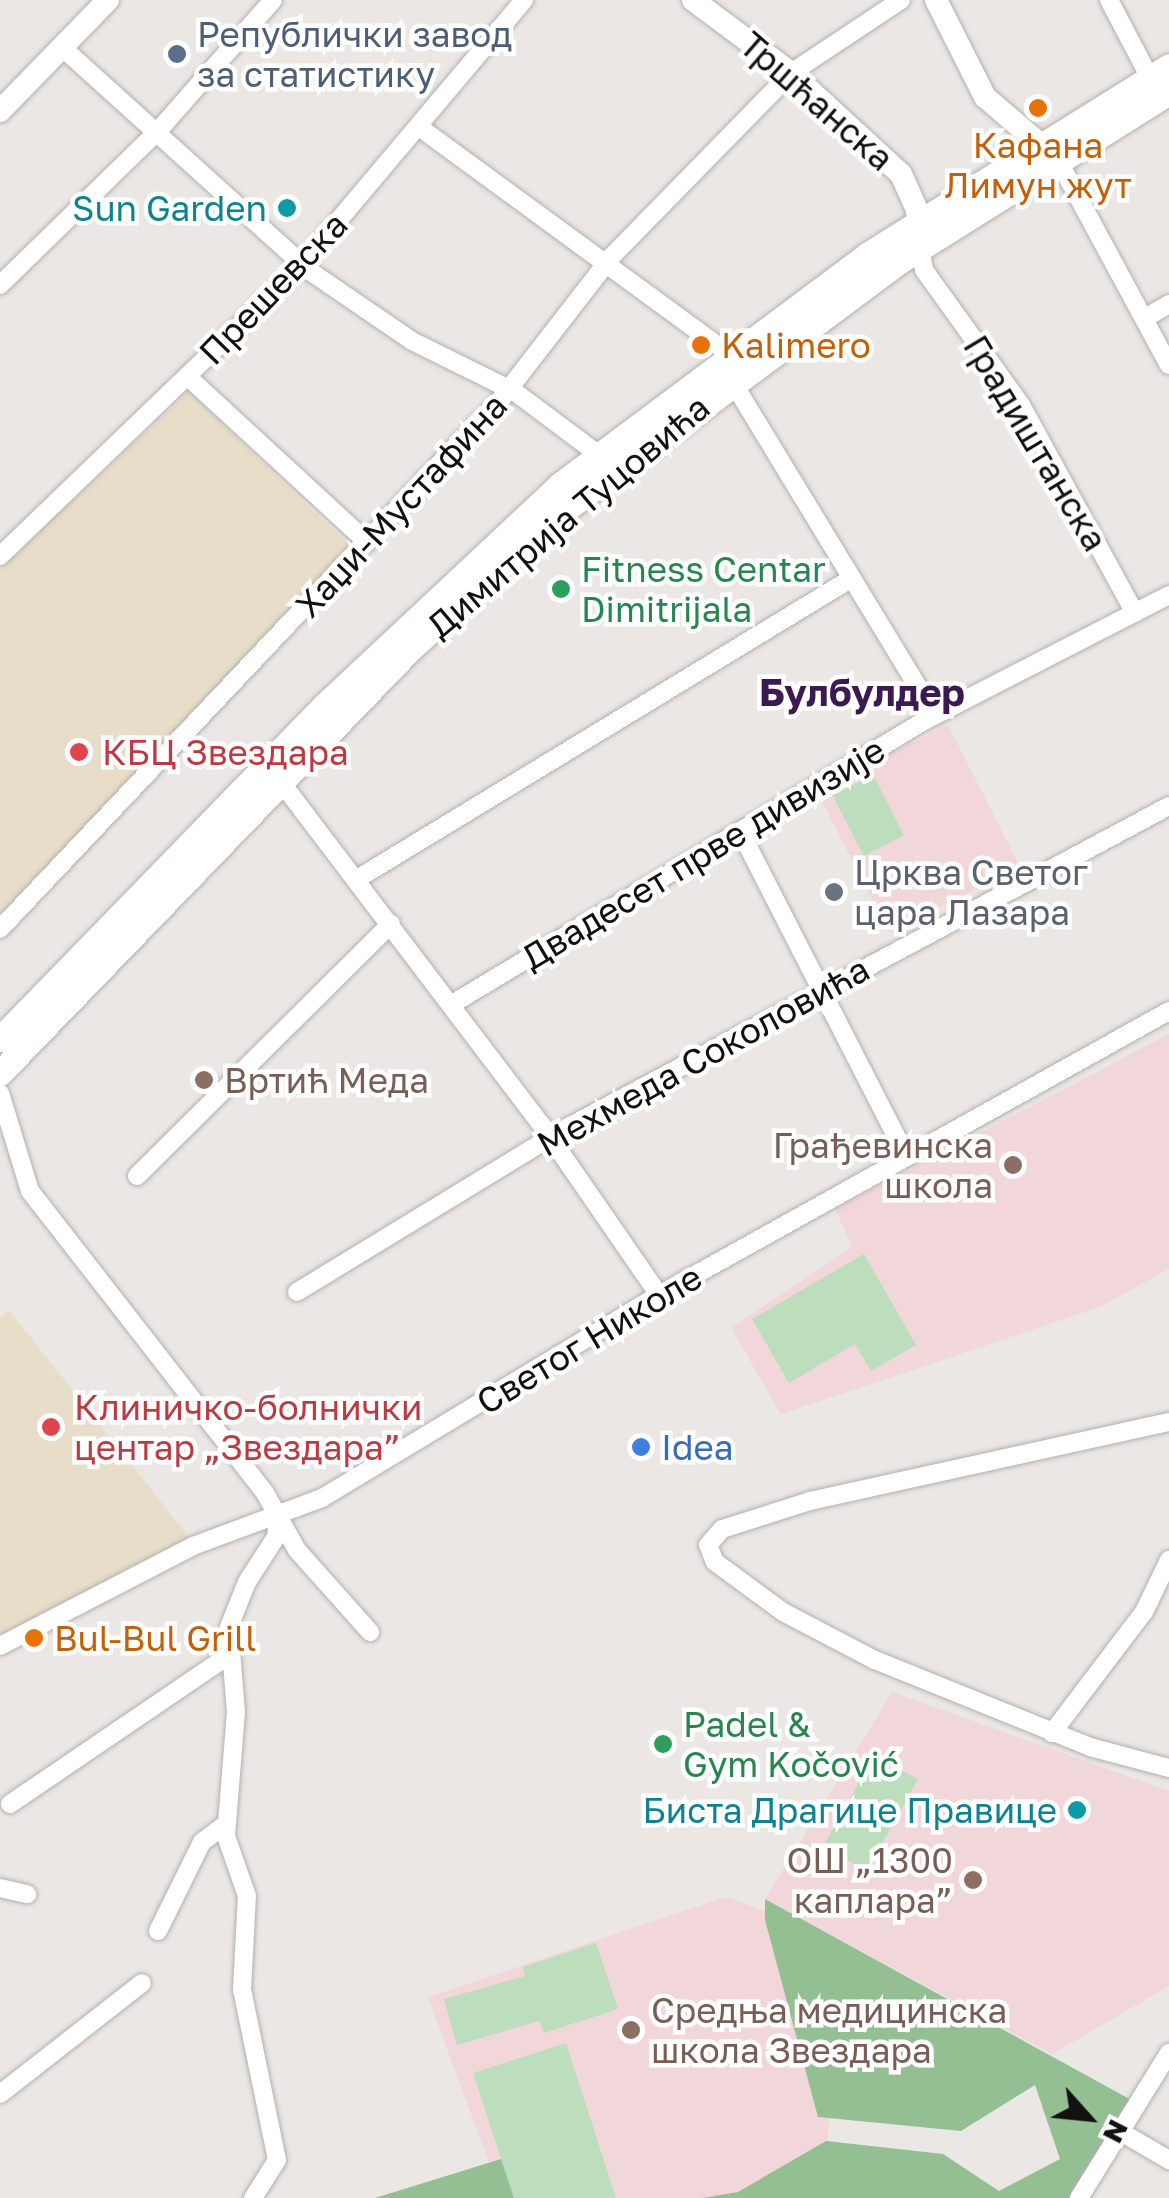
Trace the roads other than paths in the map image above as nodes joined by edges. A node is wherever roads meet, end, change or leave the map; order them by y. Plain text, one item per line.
1 (108, 0) edge
2 (273, 0) edge
3 (524, 0) edge
4 (693, 0) edge
5 (901, 0) edge
6 (936, 0) edge
7 (1109, 0) edge
8 (65, 50) junction
9 (791, 73) junction
10 (1163, 79) edge
11 (0, 111) edge
12 (419, 127) junction
13 (158, 131) junction
14 (1050, 151) junction
15 (919, 220) junction
16 (920, 247) junction
17 (302, 264) junction
18 (604, 264) junction
19 (0, 286) edge
20 (1169, 304) edge
21 (1145, 318) junction
22 (728, 354) junction
23 (1169, 364) edge
24 (188, 376) junction
25 (732, 381) junction
26 (510, 389) junction
27 (598, 454) junction
28 (367, 542) junction
29 (0, 556) edge
30 (852, 578) junction
31 (1169, 595) edge
32 (1135, 613) junction
33 (934, 715) junction
34 (280, 782) junction
35 (1169, 806) edge
36 (740, 830) junction
37 (357, 879) junction
38 (391, 924) junction
39 (0, 929) edge
40 (822, 990) junction
41 (452, 1004) junction
42 (1169, 1012) edge
43 (0, 1039) edge
44 (0, 1072) edge
45 (0, 1093) edge
46 (551, 1138) junction
47 (907, 1157) junction
48 (137, 1176) dead end
49 (297, 1292) dead end
50 (659, 1295) junction
51 (1169, 1422) edge
52 (278, 1518) junction
53 (1168, 1564) edge
54 (370, 1632) dead end
55 (0, 1646) edge
56 (229, 1655) junction
57 (1052, 1733) junction
58 (1169, 1768) edge
59 (10, 1804) dead end
60 (226, 1824) junction
61 (0, 1888) edge
62 (26, 1894) dead end
63 (158, 1931) dead end
64 (142, 1982) dead end
65 (1169, 2054) edge
66 (0, 2094) edge
67 (1120, 2132) junction
68 (1169, 2160) edge
69 (253, 2198) edge
70 (1079, 2198) edge

1 - 8 street
2 - 13 street
3 - 12 street, Прешевска
4 - 9 street, Тршћанска
5 - 9 street, Хаџи-Мустафина
6 - 14 street
7 - 10 street
8 - 11 street
8 - 13 street
9 - 15 street, Тршћанска
9 - 18 street, Хаџи-Мустафина
10 - 14 main road, Димитрија Туцовића
12 - 17 street, Прешевска
12 - 18 street
13 - 17 street
13 - 19 street
14 - 15 main road, Димитрија Туцовића
14 - 16 main road, Димитрија Туцовића
14 - 21 street
15 - 16 street, Градиштанска
15 - 22 main road, Димитрија Туцовића
16 - 25 main road, Димитрија Туцовића
16 - 32 street, Градиштанска
17 - 24 street, Прешевска
17 - 26 street
18 - 22 street
18 - 26 street, Хаџи-Мустафина
20 - 21 street
21 - 23 street
22 - 27 main road, Димитрија Туцовића
24 - 28 street
24 - 29 street, Прешевска
25 - 30 street
25 - 34 main road, Димитрија Туцовића
26 - 27 street
26 - 28 street, Хаџи-Мустафина
27 - 43 main road, Димитрија Туцовића
28 - 39 street, Хаџи-Мустафина
30 - 33 street
30 - 37 street
31 - 32 street, Двадесет прве дивизије
32 - 33 street, Двадесет прве дивизије
33 - 36 street, Двадесет прве дивизије
34 - 37 street
34 - 44 main road, Димитрија Туцовића
35 - 40 street, Мехмеда Соколовића
36 - 40 street
36 - 41 street, Двадесет прве дивизије
37 - 38 street
38 - 41 street
38 - 48 street
40 - 46 street, Мехмеда Соколовића
40 - 47 street
41 - 46 street
42 - 47 street, Светог Николе
45 - 52 street
46 - 49 street, Мехмеда Соколовића
46 - 50 street
47 - 50 street, Светог Николе
50 - 52 street, Светог Николе
51 - 57 street
52 - 54 street
52 - 55 street, Светог Николе
52 - 56 street
53 - 57 street
56 - 59 street
56 - 60 street
57 - 58 street
60 - 63 street
60 - 69 street
61 - 62 street
64 - 66 street
65 - 67 street
67 - 68 street
67 - 70 street

